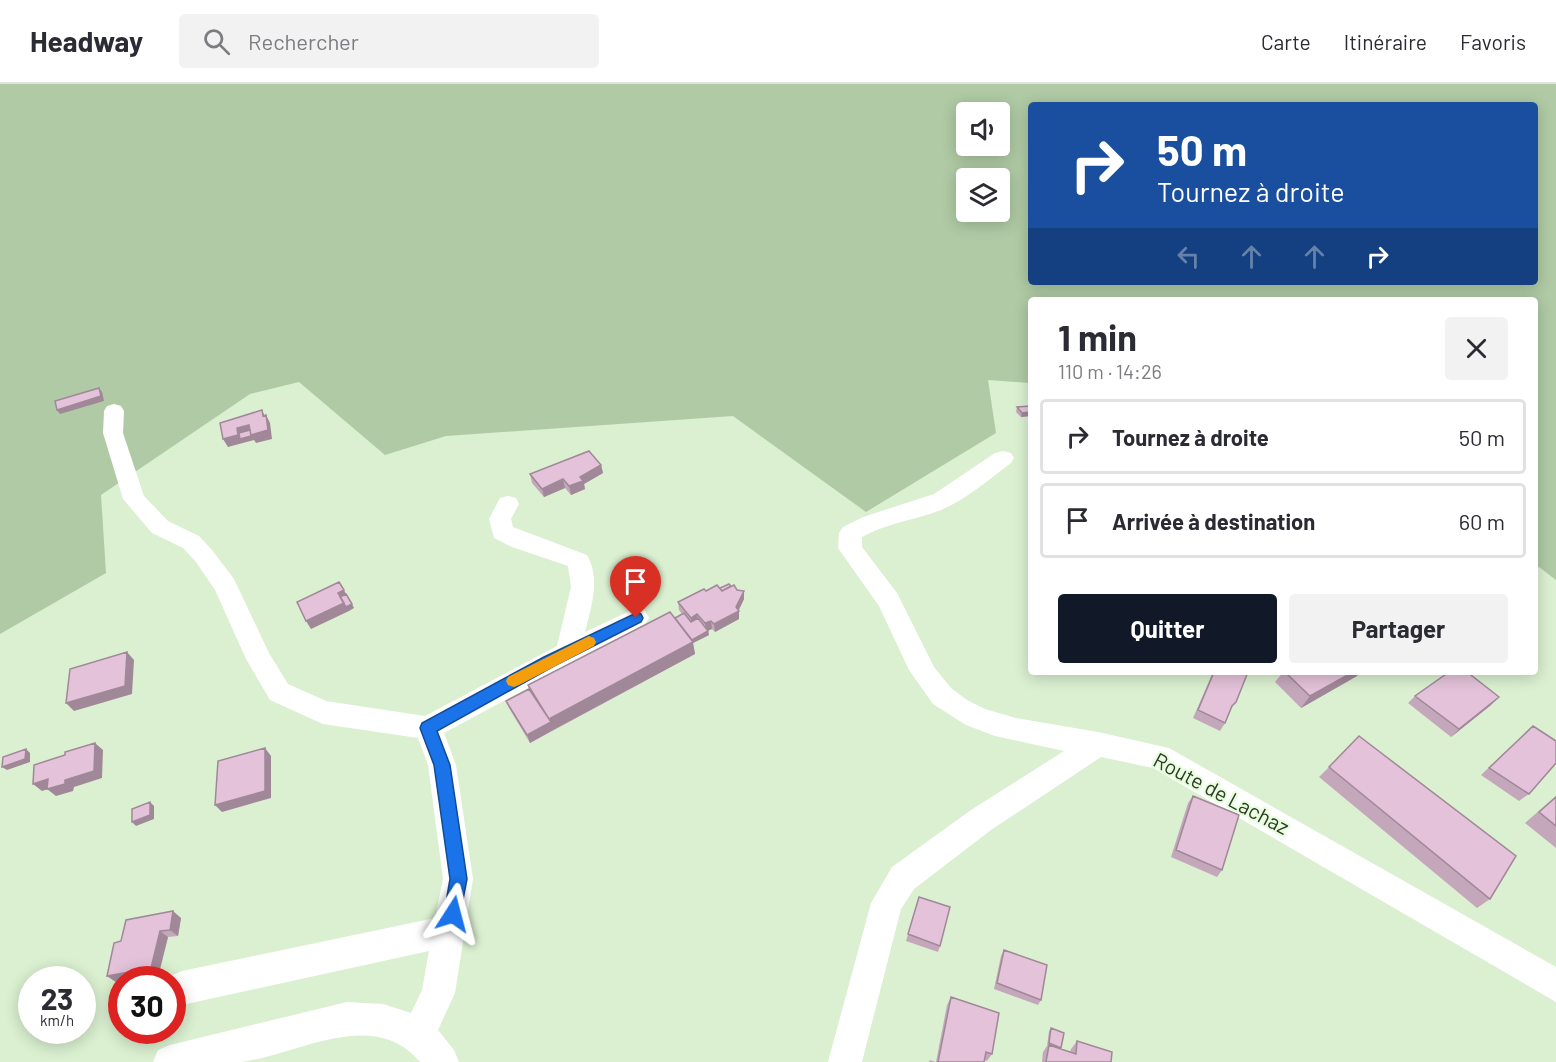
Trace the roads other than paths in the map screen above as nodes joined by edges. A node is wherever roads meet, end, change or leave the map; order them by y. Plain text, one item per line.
1 (114, 411) dead end
2 (1003, 458) dead end
3 (508, 504) dead end
4 (636, 618) dead end
5 (568, 652) junction
6 (428, 728) junction
7 (1098, 744) junction
8 (450, 931) junction
9 (1556, 985) edge
10 (186, 987) edge
11 (417, 1035) junction
12 (170, 1062) edge
13 (442, 1062) edge
14 (845, 1062) edge

1 - 6 street
2 - 7 street, Route de Lachaz
3 - 5 street
4 - 5 street
5 - 6 street
6 - 8 street
7 - 9 street, Route de Lachaz
7 - 14 street
8 - 10 street
8 - 11 street
11 - 12 street
11 - 13 street

